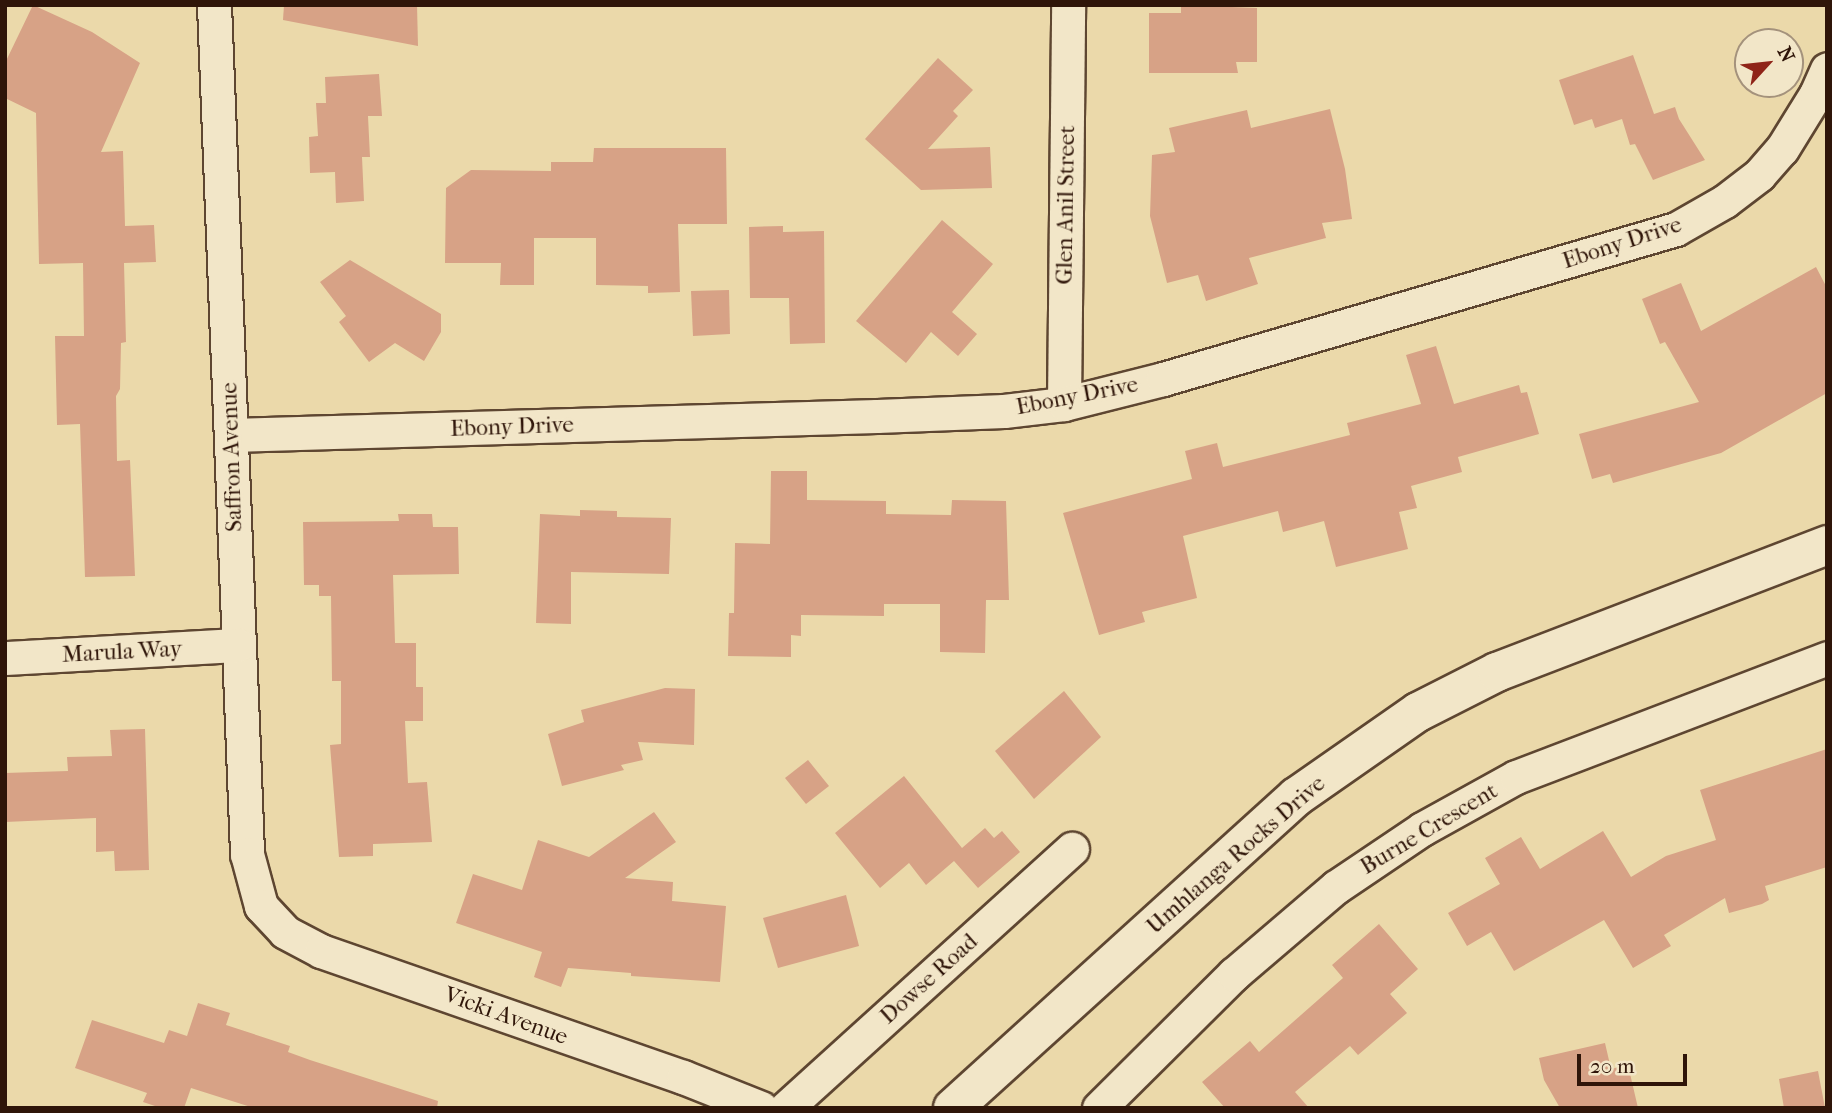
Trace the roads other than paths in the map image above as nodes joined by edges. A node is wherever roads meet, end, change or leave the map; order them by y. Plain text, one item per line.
1 (214, 5) edge
2 (1068, 5) edge
3 (1827, 69) edge
4 (1064, 404) junction
5 (231, 435) junction
6 (1827, 545) edge
7 (239, 645) junction
8 (5, 658) edge
9 (1827, 658) edge
10 (1072, 849) dead end
11 (261, 906) joint
12 (761, 1108) edge
13 (786, 1108) edge
14 (953, 1108) edge
15 (1099, 1108) edge

1 - 5 street, Saffron Avenue
2 - 4 street, Glen Anil Street
3 - 4 street, Ebony Drive
4 - 5 street, Ebony Drive
5 - 7 street, Saffron Avenue
6 - 14 main road, Umhlanga Rocks Drive
7 - 8 street, Marula Way
7 - 11 street, Saffron Avenue
9 - 15 street, Burne Crescent
10 - 13 street, Dowse Road
11 - 12 street, Vicki Avenue

